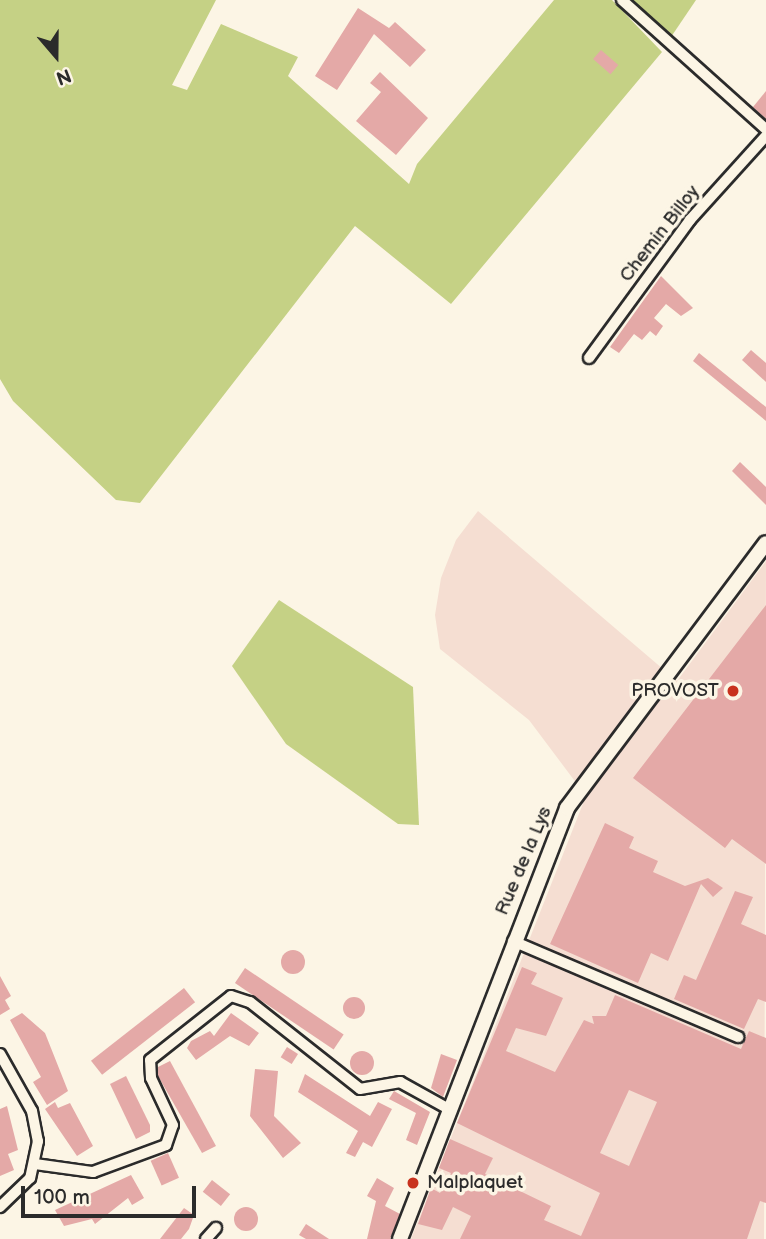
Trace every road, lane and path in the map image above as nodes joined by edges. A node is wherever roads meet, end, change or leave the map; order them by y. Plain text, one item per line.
1 (622, 0) edge
2 (766, 129) edge
3 (766, 136) edge
4 (589, 358) dead end
5 (766, 543) edge
6 (513, 941) junction
7 (738, 1037) dead end
8 (0, 1054) edge
9 (449, 1109) junction
10 (35, 1164) junction
11 (0, 1207) edge
12 (216, 1228) dead end
13 (206, 1239) edge
14 (400, 1239) edge

1 - 2 street
3 - 4 street, Chemin Billoy
5 - 6 main road, Rue de la Lys
6 - 7 street
6 - 9 main road, Rue de la Lys
8 - 10 street
9 - 10 street
9 - 14 main road, Rue de la Lys
10 - 11 street
12 - 13 street

